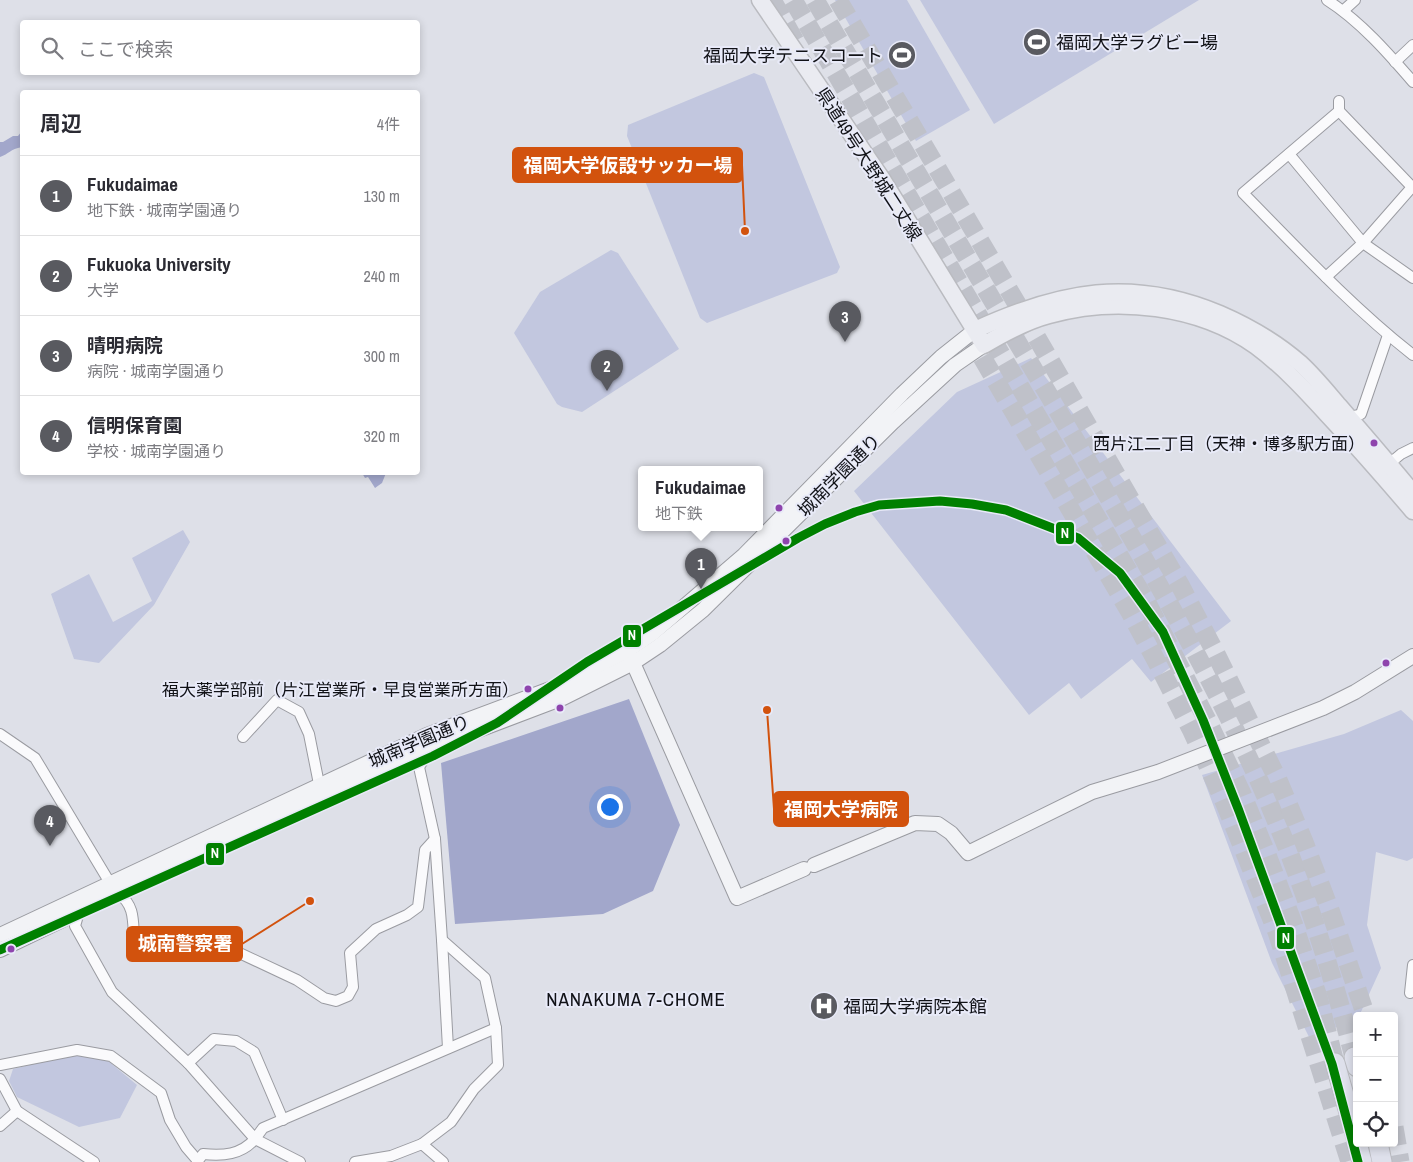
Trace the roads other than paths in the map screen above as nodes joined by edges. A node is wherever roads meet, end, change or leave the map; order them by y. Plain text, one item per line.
1 (760, 0) edge
2 (1327, 0) edge
3 (1355, 0) edge
4 (1344, 10) junction
5 (1413, 45) edge
6 (1395, 62) junction
7 (1413, 82) edge
8 (1289, 154) junction
9 (1413, 187) edge
10 (1362, 243) junction
11 (1326, 277) junction
12 (1413, 278) edge
13 (975, 330) junction
14 (1388, 335) junction
15 (984, 345) junction
16 (1413, 355) edge
17 (1350, 418) junction
18 (1413, 448) edge
19 (1389, 464) junction
20 (1413, 493) edge
21 (1413, 511) edge
22 (1413, 656) edge
23 (630, 657) junction
24 (0, 734) edge
25 (243, 737) dead end
26 (430, 748) junction
27 (319, 784) junction
28 (435, 839) junction
29 (115, 889) junction
30 (79, 912) junction
31 (0, 935) edge
32 (442, 940) junction
33 (0, 950) edge
34 (1413, 965) edge
35 (1410, 992) dead end
36 (496, 1028) junction
37 (448, 1048) junction
38 (188, 1063) junction
39 (1335, 1063) tunnel mouth
40 (0, 1064) edge
41 (0, 1078) edge
42 (17, 1111) junction
43 (283, 1120) junction
44 (0, 1126) edge
45 (1353, 1128) edge
46 (255, 1139) junction
47 (422, 1144) junction
48 (1358, 1147) edge
49 (1379, 1147) edge
50 (197, 1161) edge
51 (94, 1162) edge
52 (300, 1162) edge
53 (355, 1162) edge
54 (443, 1162) edge
55 (1362, 1162) edge
56 (1382, 1162) edge

1 - 13 main road, 県道49号大野城二丈線
2 - 4 street
3 - 4 street
4 - 6 street
5 - 6 street
6 - 7 street
8 - 9 street
8 - 10 street
8 - 11 street
9 - 10 street
10 - 11 street
10 - 12 street
11 - 14 street
13 - 15 main road, 県道49号大野城二丈線
13 - 17 main road
13 - 23 street, 城南学園通り
14 - 16 street
14 - 17 street
15 - 21 main road
15 - 23 street, 城南学園通り
17 - 19 main road
18 - 19 street
19 - 20 main road
22 - 23 street
23 - 26 street, 城南学園通り
23 - 27 street, 城南学園通り
24 - 29 street
25 - 27 street
26 - 28 street
26 - 29 street, 城南学園通り
27 - 29 street, 城南学園通り
28 - 29 street
28 - 32 street
29 - 30 street, 城南学園通り
29 - 31 street, 城南学園通り
30 - 33 street, 城南学園通り
30 - 38 street
32 - 36 street
32 - 37 street
34 - 35 street
36 - 37 street
36 - 47 street
37 - 43 street
38 - 43 street
38 - 46 street
39 - 45 highway
40 - 50 street
41 - 42 street
42 - 44 street
42 - 51 street
43 - 46 street
46 - 50 street
46 - 52 street
47 - 53 street
47 - 54 street
48 - 55 highway
49 - 56 highway

